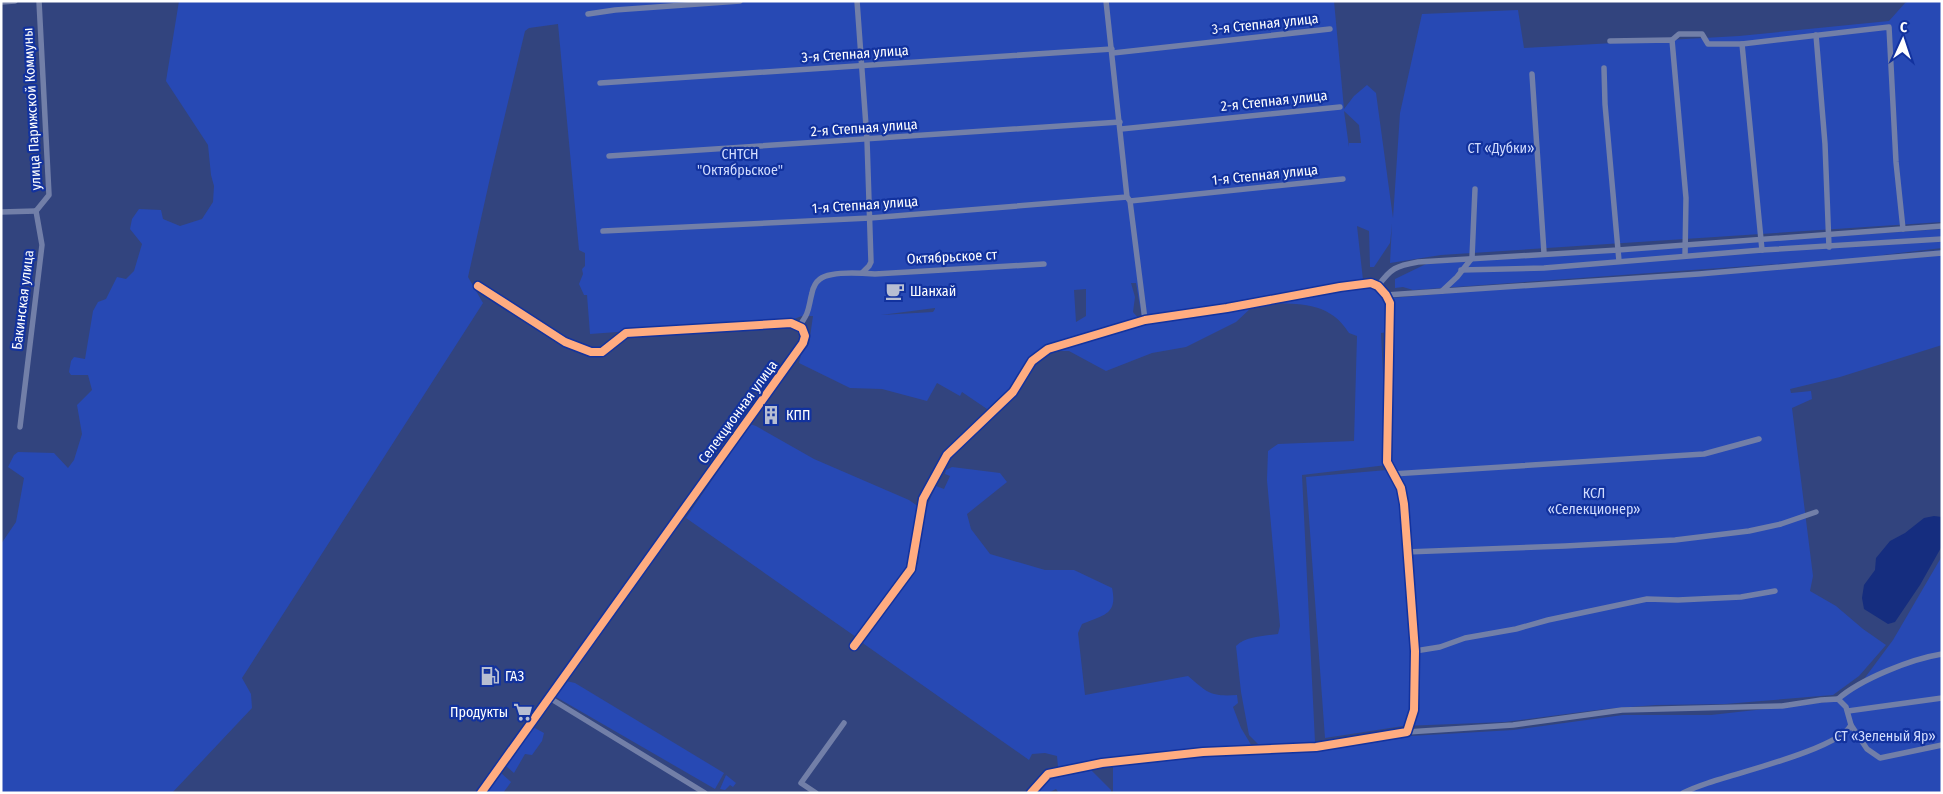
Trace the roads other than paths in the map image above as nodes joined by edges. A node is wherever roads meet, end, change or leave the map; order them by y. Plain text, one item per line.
1 (15, 1) edge
2 (39, 1) edge
3 (740, 1) edge
4 (857, 1) edge
5 (1106, 1) edge
6 (1, 2) edge
7 (588, 14) dead end
8 (1330, 29) dead end
9 (1816, 35) junction
10 (1672, 40) junction
11 (1610, 41) dead end
12 (1742, 44) junction
13 (1113, 51) junction
14 (861, 66) junction
15 (1604, 68) dead end
16 (1532, 74) dead end
17 (600, 83) dead end
18 (1340, 107) dead end
19 (1121, 126) junction
20 (867, 140) junction
21 (609, 156) dead end
22 (1343, 179) dead end
23 (1475, 189) dead end
24 (1129, 199) junction
25 (36, 211) junction
26 (1, 212) edge
27 (870, 218) junction
28 (1942, 226) edge
29 (1904, 229) junction
30 (603, 231) dead end
31 (1829, 234) junction
32 (1942, 239) edge
33 (1761, 240) junction
34 (1685, 245) junction
35 (1830, 247) junction
36 (1618, 250) junction
37 (1762, 250) junction
38 (1942, 253) edge
39 (1544, 254) junction
40 (1685, 256) junction
41 (1472, 258) junction
42 (1619, 261) junction
43 (1044, 264) dead end
44 (1461, 270) junction
45 (862, 273) junction
46 (478, 286) dead end
47 (1378, 286) junction
48 (1442, 291) junction
49 (1386, 295) junction
50 (1145, 320) junction
51 (799, 326) junction
52 (20, 427) dead end
53 (1759, 439) dead end
54 (1392, 474) junction
55 (1816, 512) dead end
56 (1406, 552) junction
57 (1775, 591) dead end
58 (854, 646) dead end
59 (1415, 651) junction
60 (1942, 654) edge
61 (548, 697) junction
62 (1942, 698) edge
63 (1838, 699) junction
64 (1848, 711) junction
65 (844, 723) dead end
66 (1851, 725) junction
67 (1408, 732) junction
68 (1942, 744) edge
69 (481, 793) edge
70 (705, 793) edge
71 (816, 793) edge
72 (1030, 793) edge
73 (1683, 793) edge

1 - 6 street
2 - 25 street, улица Парижской Коммуны
3 - 7 street
4 - 14 street
5 - 13 street
8 - 13 street, 3-я Степная улица
9 - 12 street
9 - 29 street
9 - 31 street
10 - 11 street
10 - 12 street
10 - 34 street
12 - 33 street
13 - 14 street, 3-я Степная улица
13 - 19 street
14 - 17 street, 3-я Степная улица
14 - 20 street
15 - 36 street
16 - 39 street
18 - 19 street, 2-я Степная улица
19 - 20 street, 2-я Степная улица
19 - 24 street
20 - 21 street, 2-я Степная улица
20 - 27 street
22 - 24 street, 1-я Степная улица
23 - 41 street
24 - 27 street, 1-я Степная улица
24 - 50 street
25 - 26 street
25 - 52 street, Бакинская улица
27 - 30 street, 1-я Степная улица
27 - 45 street
28 - 29 street
29 - 31 street
31 - 33 street
31 - 35 street
32 - 35 street
33 - 34 street
33 - 37 street
34 - 36 street
34 - 40 street
35 - 37 street
36 - 39 street
36 - 42 street
37 - 40 street
38 - 48 street
39 - 41 street
40 - 42 street
41 - 44 street
41 - 47 street
42 - 44 street
43 - 45 street, Октябрьское ст
44 - 48 street
45 - 51 street, Октябрьское ст
46 - 51 street
47 - 49 street
47 - 50 street
48 - 49 street
49 - 54 street
50 - 58 street
51 - 61 street, Селекционная улица
53 - 54 street
54 - 56 street
55 - 56 street
56 - 59 street
57 - 59 street
59 - 67 street
60 - 63 street
61 - 69 street, Селекционная улица
61 - 70 street
62 - 64 street
63 - 64 street
63 - 67 street
64 - 66 street
65 - 71 street
66 - 68 street
66 - 73 street
67 - 72 street

